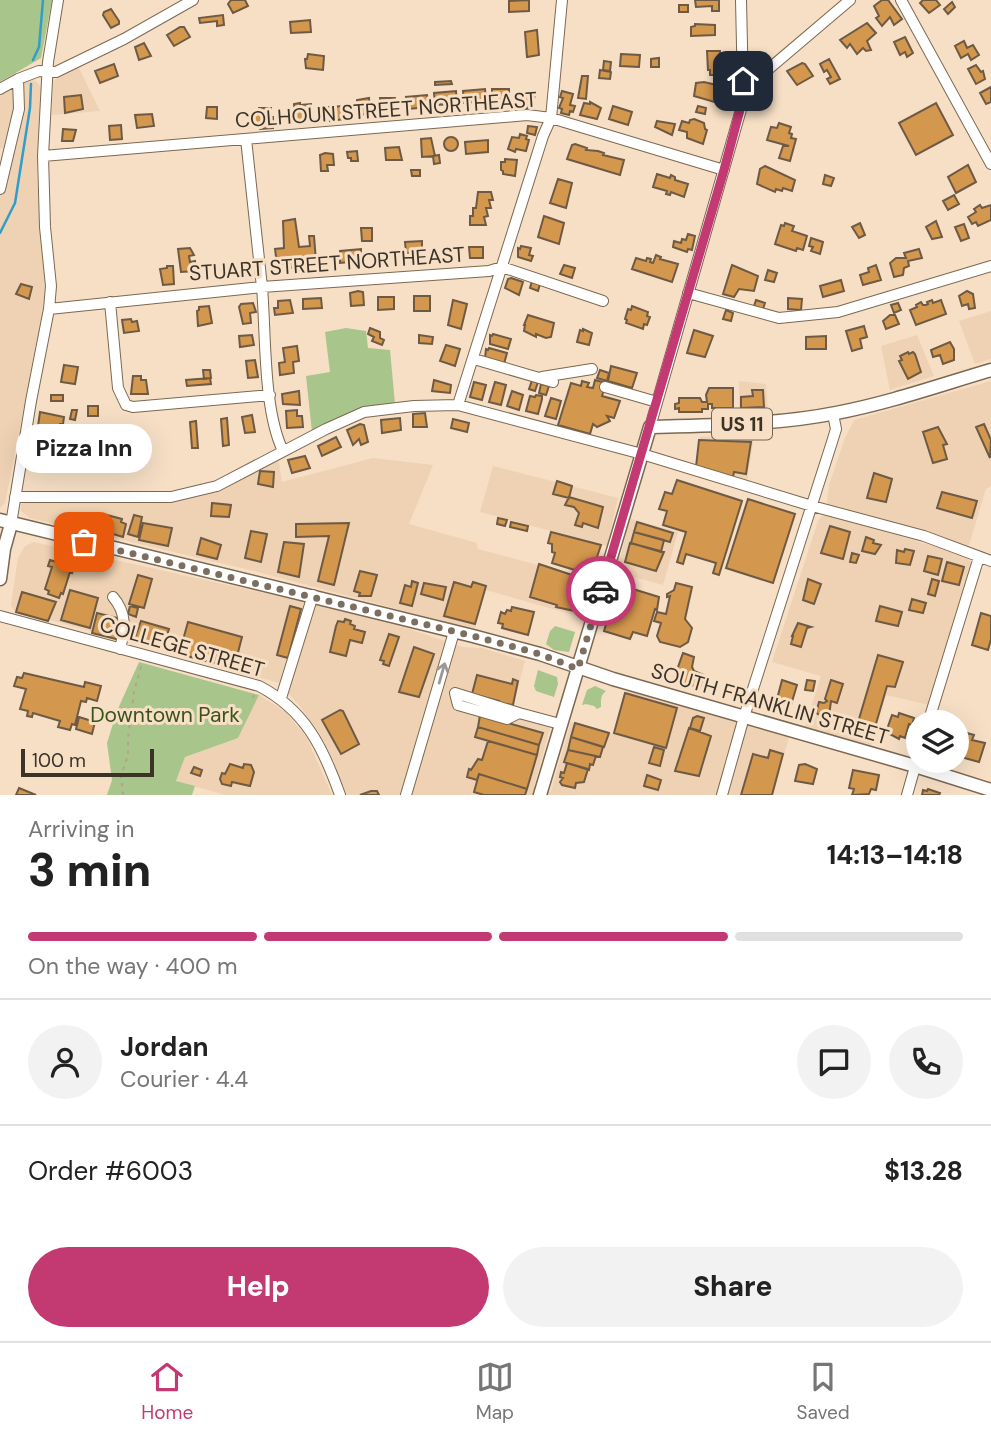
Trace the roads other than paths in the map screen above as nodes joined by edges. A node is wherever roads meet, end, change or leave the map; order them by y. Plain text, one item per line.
1 (58, 0) edge
2 (193, 0) edge
3 (562, 0) edge
4 (741, 0) edge
5 (850, 0) edge
6 (901, 0) edge
7 (47, 71) junction
8 (18, 79) junction
9 (743, 81) junction
10 (0, 89) edge
11 (551, 118) junction
12 (246, 139) junction
13 (43, 156) junction
14 (991, 164) edge
15 (724, 170) junction
16 (0, 189) edge
17 (991, 266) edge
18 (502, 267) junction
19 (262, 287) junction
20 (688, 293) junction
21 (603, 301) dead end
22 (110, 302) junction
23 (49, 309) junction
24 (474, 359) junction
25 (592, 369) dead end
26 (991, 370) edge
27 (535, 378) junction
28 (554, 382) dead end
29 (605, 387) dead end
30 (270, 395) junction
31 (657, 402) junction
32 (458, 405) junction
33 (833, 414) junction
34 (650, 427) junction
35 (283, 451) junction
36 (642, 454) junction
37 (15, 497) junction
38 (811, 506) junction
39 (5, 522) edge
40 (979, 557) junction
41 (991, 561) edge
42 (0, 579) edge
43 (313, 595) junction
44 (113, 597) dead end
45 (0, 616) edge
46 (454, 632) junction
47 (120, 649) junction
48 (578, 669) junction
49 (455, 693) dead end
50 (281, 698) junction
51 (932, 710) edge
52 (744, 717) junction
53 (560, 724) junction
54 (906, 757) edge
55 (913, 773) edge
56 (949, 773) edge
57 (991, 790) edge
58 (340, 795) edge
59 (405, 795) edge
60 (540, 795) edge
61 (722, 795) edge
62 (907, 795) edge

1 - 7 street
2 - 7 street
3 - 11 street
4 - 9 street
5 - 9 street
6 - 14 street
7 - 8 street
7 - 13 street
8 - 10 street
8 - 16 street
9 - 15 street
11 - 12 street, COLHOUN STREET NORTHEAST
11 - 15 street, COLHOUN STREET NORTHEAST
11 - 18 street
12 - 13 street, COLHOUN STREET NORTHEAST
12 - 19 street
13 - 23 street
15 - 20 street
17 - 20 street
18 - 19 street, STUART STREET NORTHEAST
18 - 21 street, STUART STREET NORTHEAST
18 - 24 street
19 - 22 street, STUART STREET NORTHEAST
19 - 30 street
20 - 31 street
22 - 23 street, STUART STREET NORTHEAST
22 - 30 street
23 - 37 street
24 - 27 street
24 - 32 street
25 - 27 street
26 - 33 main road, US 11
27 - 28 street
29 - 31 street
30 - 35 street
31 - 34 street
32 - 35 street
32 - 36 street
33 - 34 main road, US 11
33 - 38 street
34 - 36 main road
35 - 37 street
36 - 38 street
36 - 48 main road
37 - 39 street
38 - 40 street
38 - 52 street
39 - 42 main road
39 - 43 main road, SOUTH FRANKLIN STREET
40 - 41 street
40 - 51 street
43 - 46 main road, SOUTH FRANKLIN STREET
43 - 50 street
44 - 47 street
45 - 47 street, COLLEGE STREET
46 - 48 main road, SOUTH FRANKLIN STREET
59 -> 46 street
47 - 50 street, COLLEGE STREET
48 - 52 main road, SOUTH FRANKLIN STREET
48 - 53 main road
49 - 53 street
50 - 58 street, COLLEGE STREET
52 - 54 main road, SOUTH FRANKLIN STREET
52 - 61 street
53 - 60 main road
55 - 62 street
56 - 57 main road, SOUTH FRANKLIN STREET

